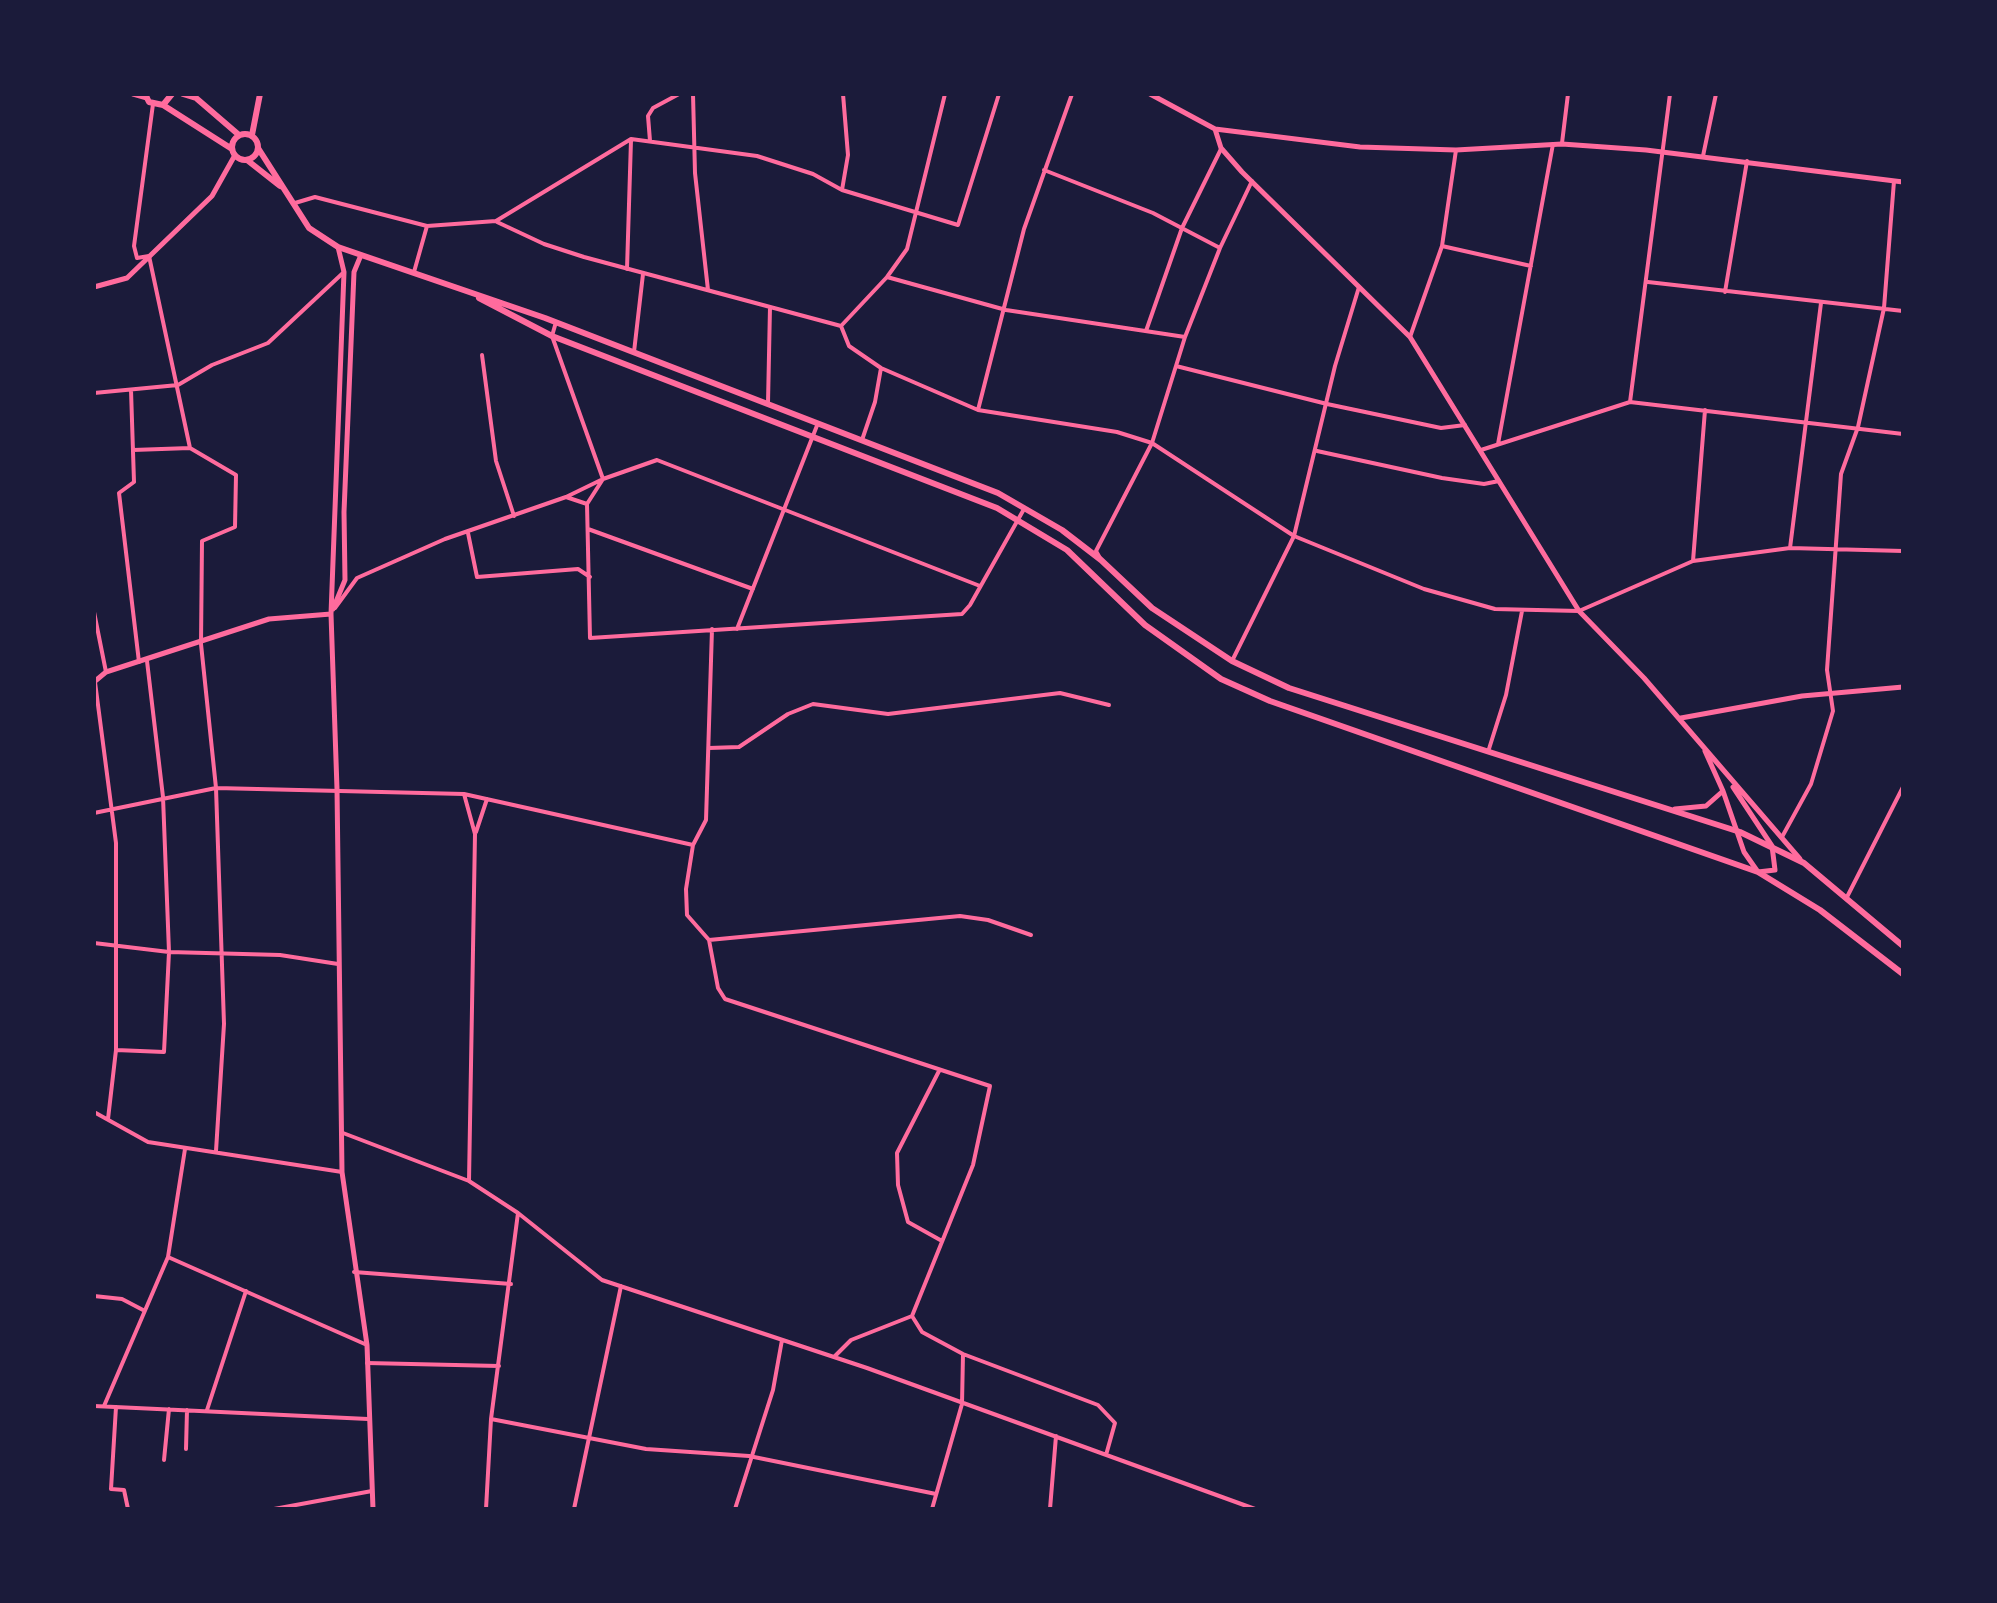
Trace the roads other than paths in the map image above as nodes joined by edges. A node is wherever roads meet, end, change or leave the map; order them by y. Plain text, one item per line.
1 (133, 94) edge
2 (172, 94) edge
3 (183, 94) edge
4 (260, 94) edge
5 (679, 94) edge
6 (693, 94) edge
7 (843, 94) edge
8 (945, 94) edge
9 (999, 94) edge
10 (1072, 94) edge
11 (1150, 94) edge
12 (1568, 94) edge
13 (1670, 94) edge
14 (1716, 94) edge
15 (146, 96) edge
16 (153, 104) junction
17 (163, 105) junction
18 (1215, 129) junction
19 (239, 135) junction
20 (252, 135) junction
21 (631, 139) junction
22 (650, 141) junction
23 (1553, 144) junction
24 (1562, 144) junction
25 (258, 148) junction
26 (695, 148) junction
27 (1221, 148) junction
28 (1456, 150) junction
29 (234, 152) junction
30 (1664, 153) junction
31 (1703, 156) junction
32 (247, 160) junction
33 (1747, 161) junction
34 (1044, 170) junction
35 (1252, 181) junction
36 (1894, 181) junction
37 (1903, 182) edge
38 (283, 188) junction
39 (842, 190) junction
40 (295, 203) junction
41 (913, 213) junction
42 (496, 221) junction
43 (427, 226) junction
44 (1182, 228) junction
45 (1442, 246) junction
46 (338, 247) junction
47 (1220, 248) junction
48 (361, 255) junction
49 (149, 256) junction
50 (1531, 266) junction
51 (627, 269) junction
52 (344, 272) junction
53 (413, 274) junction
54 (643, 274) junction
55 (887, 277) junction
56 (1648, 282) junction
57 (94, 287) edge
58 (1359, 287) junction
59 (458, 288) junction
60 (708, 290) junction
61 (1725, 292) junction
62 (1821, 303) junction
63 (770, 307) junction
64 (1884, 308) junction
65 (1006, 310) junction
66 (1903, 311) edge
67 (556, 322) junction
68 (841, 326) junction
69 (1146, 331) junction
70 (552, 336) junction
71 (1185, 337) junction
72 (1410, 337) junction
73 (634, 352) junction
74 (482, 355) dead end
75 (1176, 366) junction
76 (881, 368) junction
77 (178, 385) junction
78 (131, 389) junction
79 (94, 393) edge
80 (1630, 402) junction
81 (768, 403) junction
82 (1327, 404) junction
83 (978, 410) junction
84 (1705, 410) junction
85 (1804, 421) junction
86 (818, 423) junction
87 (1465, 425) junction
88 (1858, 427) junction
89 (1903, 434) edge
90 (813, 435) junction
91 (862, 440) junction
92 (1152, 443) junction
93 (1498, 444) junction
94 (190, 448) junction
95 (133, 450) junction
96 (1481, 450) junction
97 (1317, 451) junction
98 (603, 479) junction
99 (1501, 480) junction
100 (566, 497) junction
101 (587, 504) junction
102 (1025, 507) junction
103 (782, 511) junction
104 (514, 516) junction
105 (1020, 520) junction
106 (588, 529) junction
107 (467, 532) junction
108 (1294, 536) junction
109 (1838, 547) junction
110 (1790, 548) junction
111 (1903, 551) edge
112 (1101, 560) junction
113 (1693, 561) junction
114 (590, 577) junction
115 (980, 586) junction
116 (753, 589) junction
117 (1522, 611) junction
118 (1579, 611) junction
119 (94, 612) edge
120 (331, 614) junction
121 (712, 629) junction
122 (737, 629) junction
123 (201, 644) junction
124 (147, 661) junction
125 (1232, 661) junction
126 (139, 664) junction
127 (106, 672) junction
128 (95, 682) edge
129 (1903, 687) edge
130 (1830, 693) junction
131 (1109, 705) dead end
132 (1680, 718) junction
133 (1702, 743) junction
134 (709, 748) junction
135 (1488, 752) junction
136 (1717, 762) junction
137 (1903, 787) edge
138 (216, 788) junction
139 (337, 789) junction
140 (1723, 791) junction
141 (464, 794) junction
142 (163, 797) junction
143 (488, 798) junction
144 (114, 809) junction
145 (1675, 809) junction
146 (94, 813) edge
147 (1740, 832) junction
148 (475, 834) junction
149 (1780, 839) junction
150 (693, 845) junction
151 (1772, 846) junction
152 (1804, 863) junction
153 (1758, 872) junction
154 (1847, 897) junction
155 (1031, 935) dead end
156 (709, 940) junction
157 (94, 943) edge
158 (1903, 946) edge
159 (116, 947) junction
160 (169, 952) junction
161 (219, 952) junction
162 (338, 964) junction
163 (1903, 974) edge
164 (116, 1050) junction
165 (939, 1071) junction
166 (94, 1112) edge
167 (108, 1119) junction
168 (343, 1133) junction
169 (185, 1149) junction
170 (216, 1151) junction
171 (342, 1172) junction
172 (469, 1181) junction
173 (518, 1213) junction
174 (942, 1241) junction
175 (168, 1257) junction
176 (354, 1272) junction
177 (511, 1284) junction
178 (621, 1286) junction
179 (246, 1291) junction
180 (94, 1296) edge
181 (143, 1310) junction
182 (912, 1316) junction
183 (782, 1340) junction
184 (367, 1345) junction
185 (963, 1354) junction
186 (834, 1357) junction
187 (367, 1363) junction
188 (499, 1366) junction
189 (962, 1404) junction
190 (94, 1406) edge
191 (104, 1406) junction
192 (116, 1407) junction
193 (169, 1409) junction
194 (187, 1410) junction
195 (207, 1411) junction
196 (368, 1419) junction
197 (491, 1419) junction
198 (590, 1436) junction
199 (1056, 1436) junction
200 (186, 1449) dead end
201 (1106, 1455) junction
202 (749, 1456) junction
203 (164, 1460) dead end
204 (372, 1491) junction
205 (936, 1494) junction
206 (128, 1509) edge
207 (274, 1509) edge
208 (373, 1509) edge
209 (486, 1509) edge
210 (574, 1509) edge
211 (735, 1509) edge
212 (932, 1509) edge
213 (1050, 1509) edge
214 (1255, 1509) edge

1 - 15 street
2 - 17 main road
3 - 19 main road
4 - 20 main road
5 - 22 street
6 - 26 street
7 - 39 street
8 - 41 street
9 - 41 street
10 - 34 street
11 - 18 street
12 - 24 street
13 - 30 street
14 - 31 street
15 - 16 main road
16 - 17 main road
16 - 49 street
17 - 29 main road
18 - 27 street
18 - 28 street
19 - 20 main road
19 - 29 main road
20 - 25 main road
21 - 22 street
21 - 42 street
21 - 51 street
22 - 26 street
23 - 24 street
23 - 28 street
23 - 50 street
24 - 30 street
25 - 32 main road
25 - 38 main road
26 - 39 street
26 - 60 street
27 - 35 street
27 - 44 street
28 - 45 street
29 - 32 main road
29 - 49 street
30 - 31 street
30 - 56 street
31 - 33 street
32 - 38 main road
33 - 36 street
33 - 61 street
34 - 44 street
34 - 65 street
35 - 47 street
35 - 58 street
36 - 37 street
36 - 64 street
38 - 40 main road
39 - 41 street
40 - 43 street
40 - 46 main road
41 - 55 street
42 - 43 street
42 - 51 street
43 - 53 street
44 - 47 street
44 - 69 street
45 - 50 street
45 - 72 street
46 - 48 main road
46 - 52 street
47 - 71 street
48 - 53 main road
48 - 120 street
49 - 57 street
49 - 77 street
50 - 93 street
51 - 54 street
52 - 77 street
52 - 120 street
53 - 59 main road
54 - 60 street
54 - 73 street
55 - 65 street
55 - 68 street
56 - 61 street
56 - 80 street
58 - 72 street
58 - 82 street
59 - 67 main road
59 - 70 main road
60 - 63 street
61 - 62 street
62 - 64 street
62 - 85 street
63 - 68 street
63 - 81 street
64 - 66 street
64 - 88 street
65 - 69 street
65 - 83 street
67 - 70 street
67 - 73 main road
68 - 76 street
69 - 71 street
70 - 90 main road
70 - 98 street
71 - 75 street
72 - 87 street
73 - 81 main road
74 - 104 street
75 - 82 street
75 - 92 street
76 - 83 street
76 - 91 street
77 - 78 street
77 - 94 street
78 - 79 street
78 - 95 street
80 - 84 street
80 - 93 street
81 - 86 main road
82 - 87 street
82 - 97 street
83 - 92 street
84 - 85 street
84 - 113 street
85 - 88 street
85 - 110 street
86 - 90 street
86 - 91 main road
87 - 96 street
88 - 89 street
88 - 109 street
90 - 103 street
90 - 105 main road
91 - 102 main road
92 - 108 street
92 - 112 street
93 - 96 street
94 - 95 street
94 - 123 street
95 - 126 street
96 - 99 street
97 - 99 street
97 - 108 street
98 - 100 street
98 - 101 street
98 - 103 street
99 - 118 street
100 - 101 street
100 - 104 street
101 - 106 street
102 - 105 street
102 - 112 main road
103 - 115 street
103 - 116 street
104 - 107 street
105 - 115 street
105 - 153 main road
106 - 114 street
106 - 116 street
107 - 114 street
107 - 120 street
108 - 117 street
108 - 125 street
109 - 110 street
109 - 111 street
109 - 130 street
110 - 113 street
112 - 125 main road
113 - 118 street
114 - 121 street
115 - 122 street
116 - 122 street
117 - 118 street
117 - 135 street
118 - 132 street
119 - 127 street
120 - 123 street
120 - 139 street
121 - 122 street
121 - 134 street
123 - 124 street
123 - 138 street
124 - 126 street
124 - 142 street
125 - 135 main road
126 - 127 street
127 - 128 street
128 - 144 street
129 - 130 street
130 - 132 street
130 - 149 street
131 - 134 street
132 - 133 street
133 - 136 street
133 - 140 street
134 - 150 street
135 - 145 main road
136 - 149 street
136 - 151 street
137 - 154 street
138 - 139 street
138 - 142 street
138 - 161 street
139 - 141 street
139 - 162 street
140 - 145 street
140 - 147 street
141 - 143 street
141 - 148 street
142 - 144 street
142 - 160 street
143 - 148 street
143 - 150 street
144 - 146 street
144 - 159 street
145 - 147 main road
147 - 151 main road
147 - 153 street
148 - 172 street
149 - 152 street
150 - 156 street
151 - 152 main road
151 - 153 street
152 - 154 main road
153 - 163 main road
154 - 158 main road
155 - 156 street
156 - 165 street
157 - 159 street
159 - 160 street
159 - 164 street
160 - 161 street
160 - 164 street
161 - 162 street
161 - 170 street
162 - 168 street
164 - 167 street
165 - 174 street
165 - 174 street
166 - 167 street
167 - 169 street
168 - 171 street
168 - 172 street
169 - 170 street
169 - 175 street
170 - 171 street
171 - 176 street
172 - 173 street
173 - 177 street
173 - 178 street
174 - 182 street
175 - 179 street
175 - 181 street
176 - 177 street
176 - 184 street
177 - 188 street
178 - 183 street
178 - 198 street
179 - 184 street
179 - 195 street
180 - 181 street
181 - 191 street
182 - 185 street
182 - 186 street
183 - 186 street
183 - 202 street
184 - 187 street
185 - 189 street
185 - 201 street
186 - 189 street
187 - 188 street
187 - 196 street
188 - 197 street
189 - 199 street
189 - 205 street
190 - 191 street
191 - 192 street
192 - 193 street
192 - 206 street
193 - 194 street
193 - 203 street
194 - 195 street
194 - 200 street
195 - 196 street
196 - 204 street
197 - 198 street
197 - 209 street
198 - 202 street
198 - 210 street
199 - 201 street
199 - 213 street
201 - 214 street
202 - 205 street
202 - 211 street
204 - 207 street
204 - 208 street
205 - 212 street

